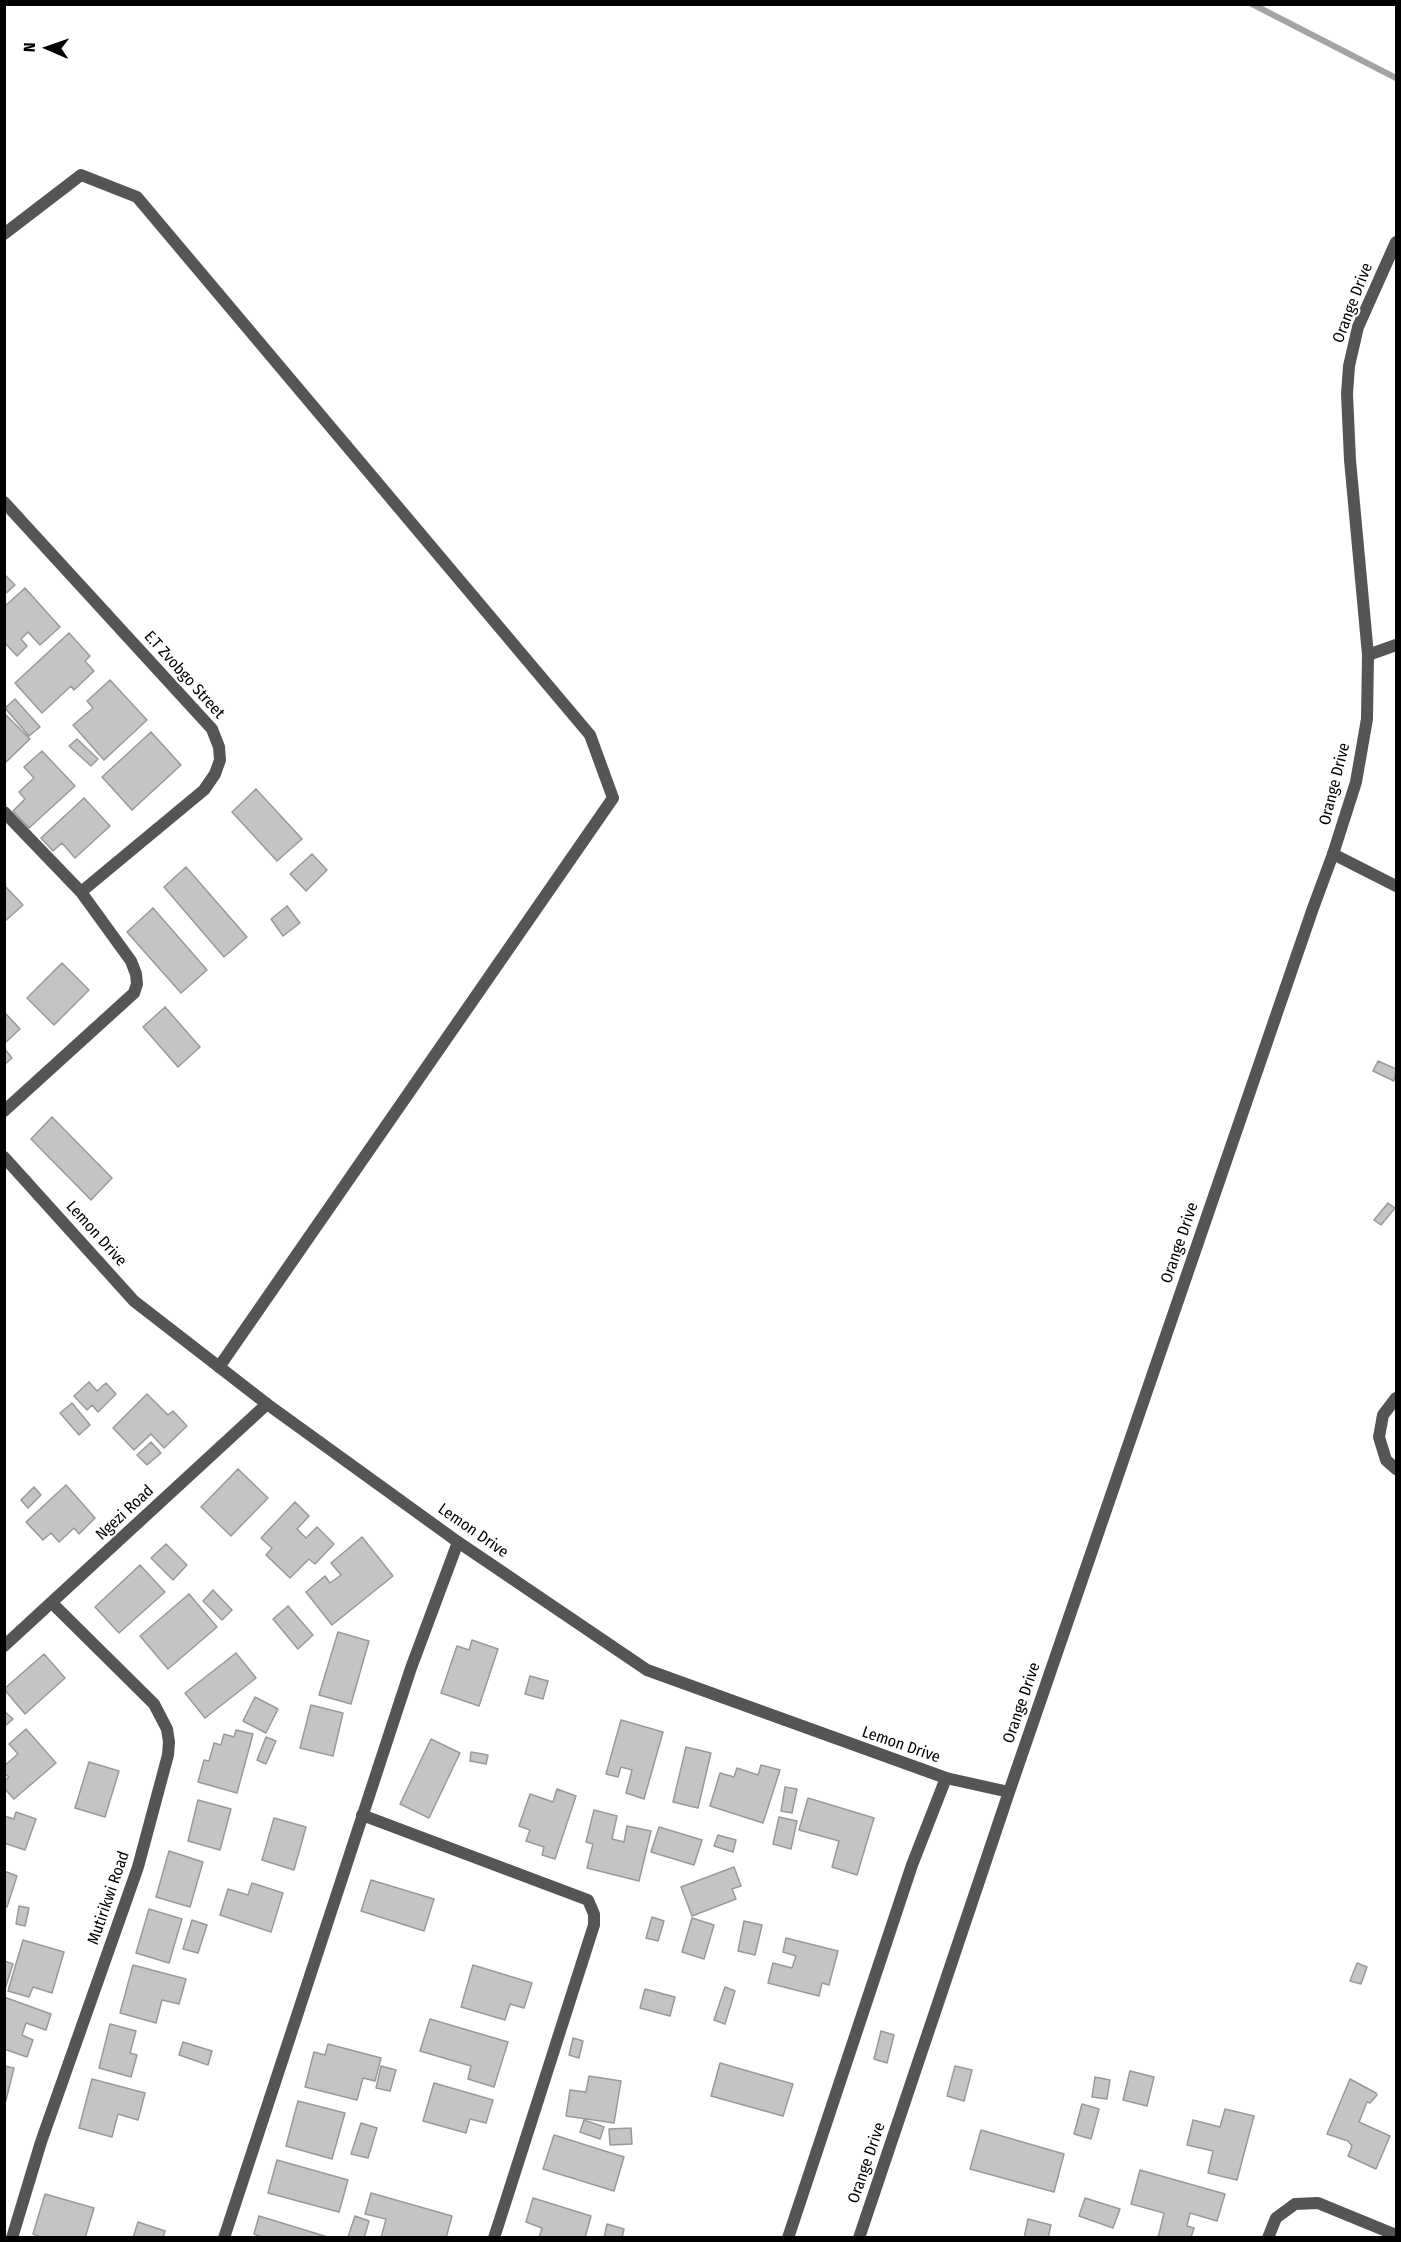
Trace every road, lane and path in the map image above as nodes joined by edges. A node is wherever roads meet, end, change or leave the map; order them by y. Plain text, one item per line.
1 (4, 234) edge
2 (1396, 242) edge
3 (4, 501) edge
4 (1396, 645) edge
5 (1368, 655) junction
6 (4, 812) edge
7 (1333, 854) junction
8 (1396, 886) edge
9 (81, 892) junction
10 (4, 1111) edge
11 (4, 1157) edge
12 (219, 1367) junction
13 (1396, 1398) edge
14 (267, 1404) junction
15 (1396, 1469) edge
16 (458, 1542) junction
17 (52, 1603) junction
18 (4, 1646) edge
19 (946, 1778) junction
20 (1009, 1792) junction
21 (362, 1815) junction
22 (1396, 2235) edge
23 (12, 2238) edge
24 (224, 2238) edge
25 (494, 2238) edge
26 (788, 2238) edge
27 (859, 2238) edge
28 (1268, 2238) edge

1 - 12 street
2 - 5 street, Orange Drive
3 - 9 street, E.T Zvobgo Street
4 - 5 street
5 - 7 street, Orange Drive
6 - 9 street
7 - 8 street
7 - 20 street, Orange Drive
9 - 10 street
11 - 12 street, Lemon Drive
12 - 14 street, Lemon Drive
13 - 15 street
14 - 16 street, Lemon Drive
14 - 17 street, Ngezi Road
16 - 19 street, Lemon Drive
16 - 21 street
17 - 18 street, Ngezi Road
17 - 23 street, Mutirikwi Road
19 - 20 street, Lemon Drive
19 - 26 street
20 - 27 street, Orange Drive
21 - 24 street
21 - 25 street
22 - 28 street

